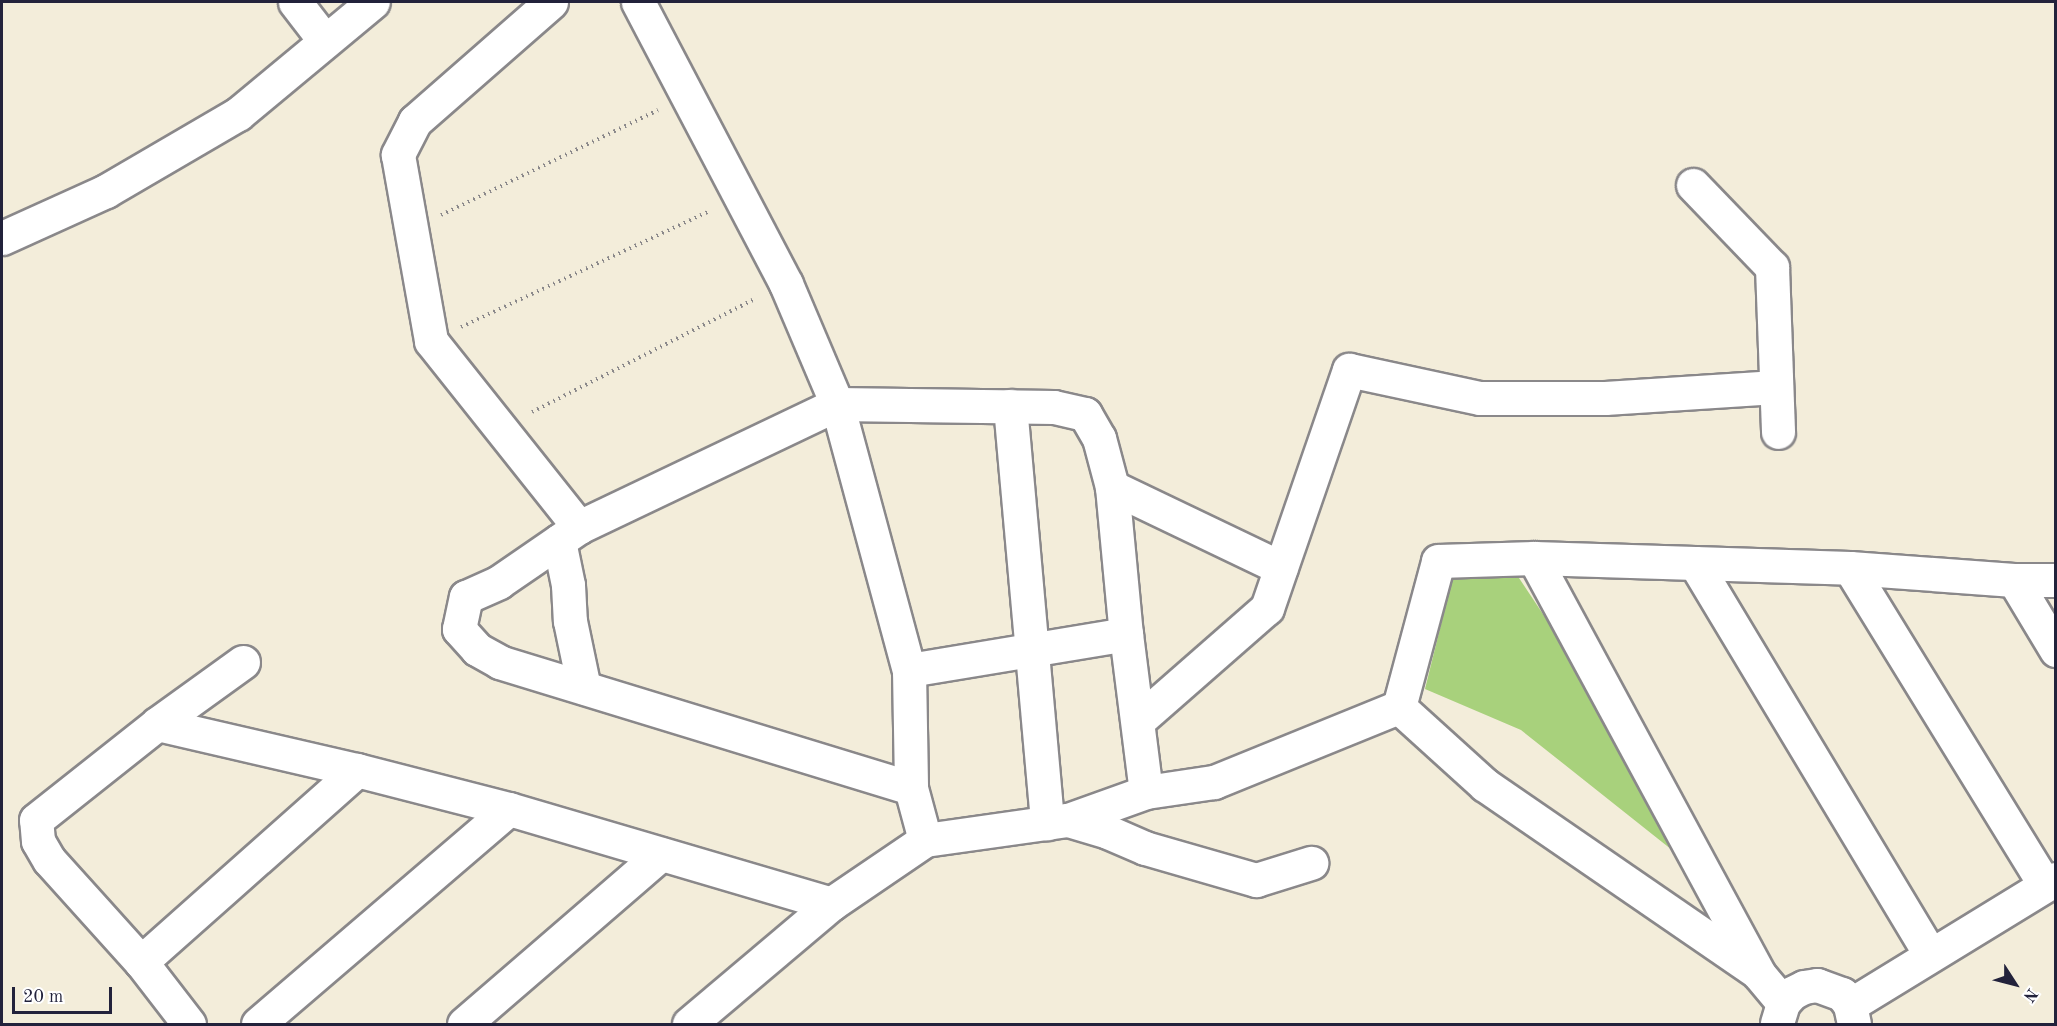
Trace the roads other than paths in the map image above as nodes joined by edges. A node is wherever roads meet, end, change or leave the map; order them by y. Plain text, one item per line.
1 (295, 2) edge
2 (373, 2) edge
3 (551, 2) edge
4 (638, 2) edge
5 (325, 41) junction
6 (1693, 185) dead end
7 (2, 238) edge
8 (1776, 387) junction
9 (837, 404) junction
10 (1010, 406) junction
11 (1778, 432) dead end
12 (1112, 487) junction
13 (569, 534) junction
14 (1534, 558) junction
15 (1695, 563) junction
16 (1281, 568) junction
17 (1850, 568) junction
18 (2014, 580) junction
19 (2055, 580) edge
20 (1126, 634) junction
21 (1031, 650) junction
22 (2055, 650) edge
23 (243, 662) dead end
24 (909, 670) junction
25 (585, 688) junction
26 (1399, 707) junction
27 (1139, 720) junction
28 (157, 724) junction
29 (357, 770) junction
30 (911, 788) junction
31 (1146, 792) junction
32 (508, 809) junction
33 (1058, 822) junction
34 (925, 840) junction
35 (661, 854) junction
36 (1311, 863) dead end
37 (2050, 882) edge
38 (831, 904) junction
39 (1930, 954) junction
40 (141, 962) junction
41 (1758, 973) junction
42 (1780, 1014) edge
43 (1852, 1015) edge
44 (189, 1024) edge
45 (258, 1024) edge
46 (464, 1024) edge
47 (689, 1024) edge

1 - 5 street
2 - 5 street
3 - 13 street
4 - 9 street
5 - 7 street
6 - 8 street
8 - 11 street
8 - 16 street
9 - 10 street
9 - 13 street
9 - 24 street
10 - 12 street
10 - 21 street
12 - 16 street
12 - 20 street
13 - 25 street
13 - 25 street
14 - 15 street
14 - 26 street
14 - 41 street
15 - 17 street
15 - 39 street
16 - 27 street
17 - 18 street
17 - 37 street
18 - 19 street
18 - 22 street
20 - 21 street
20 - 27 street
21 - 24 street
21 - 33 street
23 - 28 street
24 - 30 street
25 - 30 street
26 - 31 street
26 - 41 street
27 - 31 street
28 - 29 street
28 - 40 street
29 - 32 street
29 - 40 street
30 - 34 street
31 - 33 street
32 - 35 street
32 - 45 street
33 - 34 street
33 - 36 street
34 - 38 street
35 - 38 street
35 - 46 street
37 - 39 street
38 - 47 street
39 - 43 street
40 - 44 street
41 - 42 street
42 - 43 street

